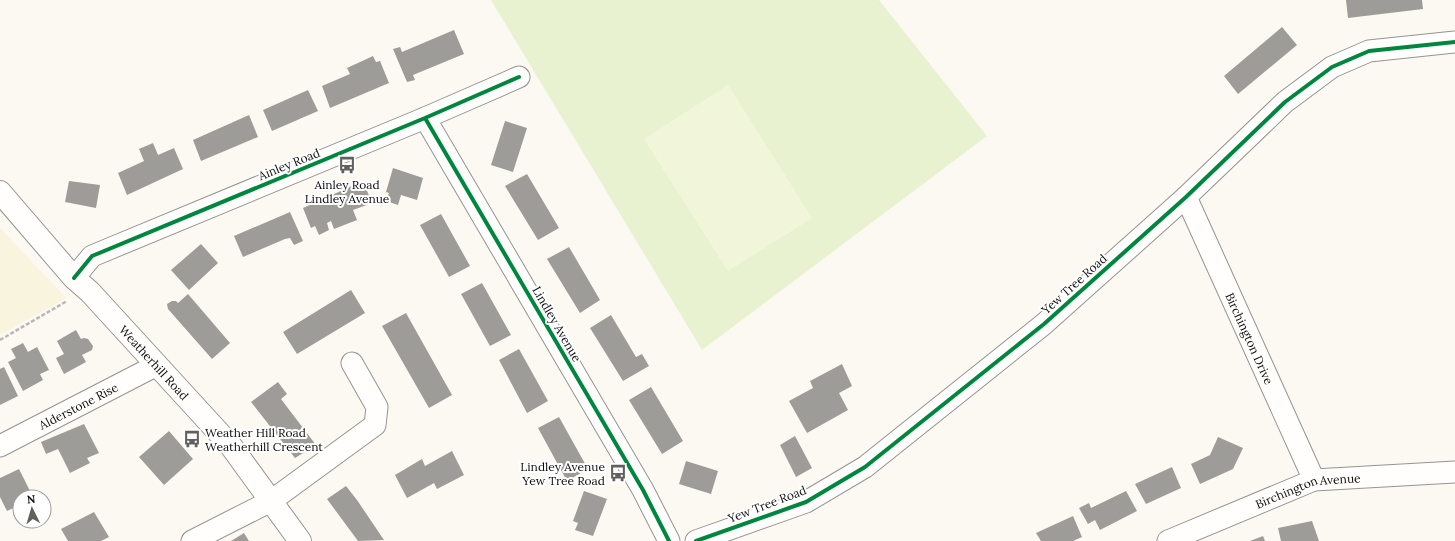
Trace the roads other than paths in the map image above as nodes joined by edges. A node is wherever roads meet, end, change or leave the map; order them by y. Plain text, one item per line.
1 (1455, 42) edge
2 (519, 77) dead end
3 (425, 118) junction
4 (0, 192) edge
5 (1186, 197) junction
6 (82, 285) junction
7 (352, 363) dead end
8 (157, 366) junction
9 (0, 446) edge
10 (1455, 472) edge
11 (1314, 480) junction
12 (272, 501) junction
13 (192, 541) edge
14 (300, 541) edge
15 (670, 541) edge
16 (696, 541) edge
17 (1168, 541) edge

1 - 5 street, Yew Tree Road
2 - 3 street, Ainley Road
3 - 6 street, Ainley Road
3 - 15 street, Lindley Avenue
4 - 6 street, Weatherhill Road
5 - 11 street, Birchington Drive
5 - 16 street, Yew Tree Road
6 - 8 street, Weatherhill Road
7 - 12 street
8 - 9 street, Alderstone Rise
8 - 12 street, Weatherhill Road
10 - 11 street, Birchington Avenue
11 - 17 street, Birchington Avenue
12 - 13 street
12 - 14 street, Weatherhill Road

